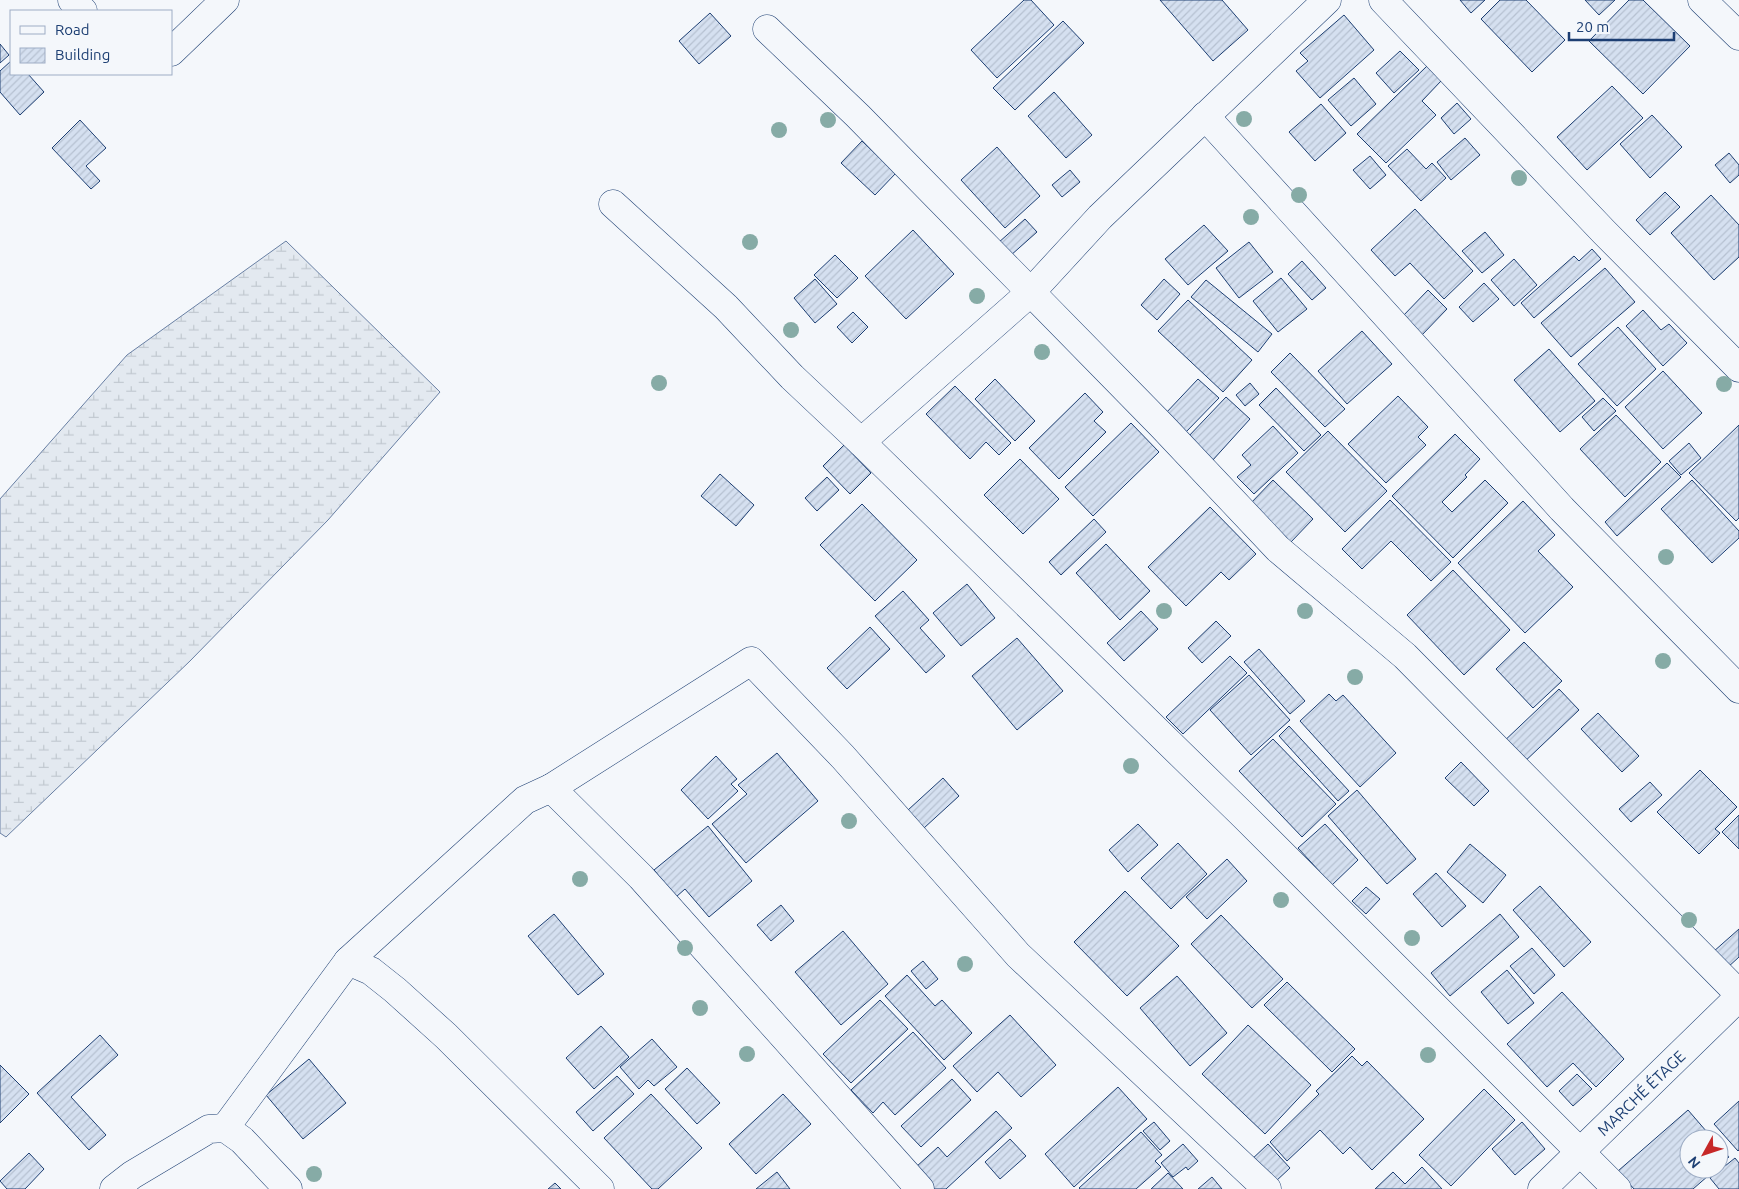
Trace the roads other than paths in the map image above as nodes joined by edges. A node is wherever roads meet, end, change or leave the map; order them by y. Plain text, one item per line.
1 (72, 0) edge
2 (225, 0) edge
3 (1327, 0) edge
4 (1382, 0) edge
5 (1702, 0) edge
6 (82, 10) edge
7 (767, 29) dead end
8 (1739, 36) edge
9 (172, 51) edge
10 (1205, 116) junction
11 (613, 204) dead end
12 (1031, 292) junction
13 (1739, 368) edge
14 (861, 442) junction
15 (1739, 689) edge
16 (551, 788) junction
17 (348, 961) junction
18 (1739, 996) edge
19 (225, 1128) junction
20 (1580, 1152) junction
21 (114, 1189) edge
22 (288, 1189) edge
23 (600, 1189) edge
24 (920, 1189) edge
25 (1267, 1189) edge
26 (1542, 1189) edge
27 (1617, 1189) edge

1 - 6 street
2 - 9 street
3 - 10 street
4 - 13 street
5 - 8 street
7 - 12 street
10 - 12 street
10 - 15 street
11 - 14 street
12 - 14 street
12 - 18 street
14 - 20 street
16 - 17 street
16 - 24 street
16 - 25 street
17 - 19 street
17 - 23 street
18 - 20 street, MARCHÉ ÉTAGE
19 - 21 street
19 - 22 street
20 - 26 street, MARCHÉ ÉTAGE
20 - 27 street

